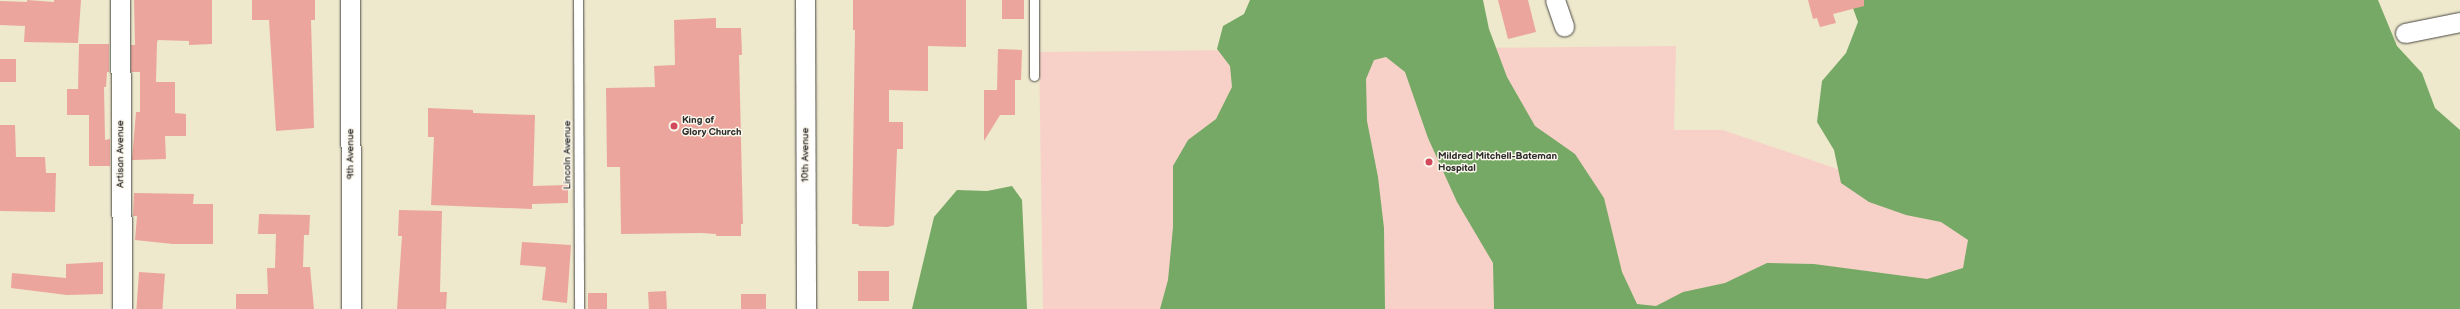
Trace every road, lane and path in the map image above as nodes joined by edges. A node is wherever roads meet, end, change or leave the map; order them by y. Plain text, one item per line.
1 (120, 0) edge
2 (350, 0) edge
3 (578, 0) edge
4 (805, 0) edge
5 (1034, 0) edge
6 (1556, 0) edge
7 (2460, 22) edge
8 (1564, 26) dead end
9 (2405, 33) dead end
10 (1034, 76) dead end
11 (122, 309) edge
12 (351, 309) edge
13 (579, 309) edge
14 (806, 309) edge

1 - 11 street, Artisan Avenue
2 - 12 street, 9th Avenue
3 - 13 lane, Lincoln Avenue
4 - 14 street, 10th Avenue
5 - 10 lane
6 - 8 street
7 - 9 street

